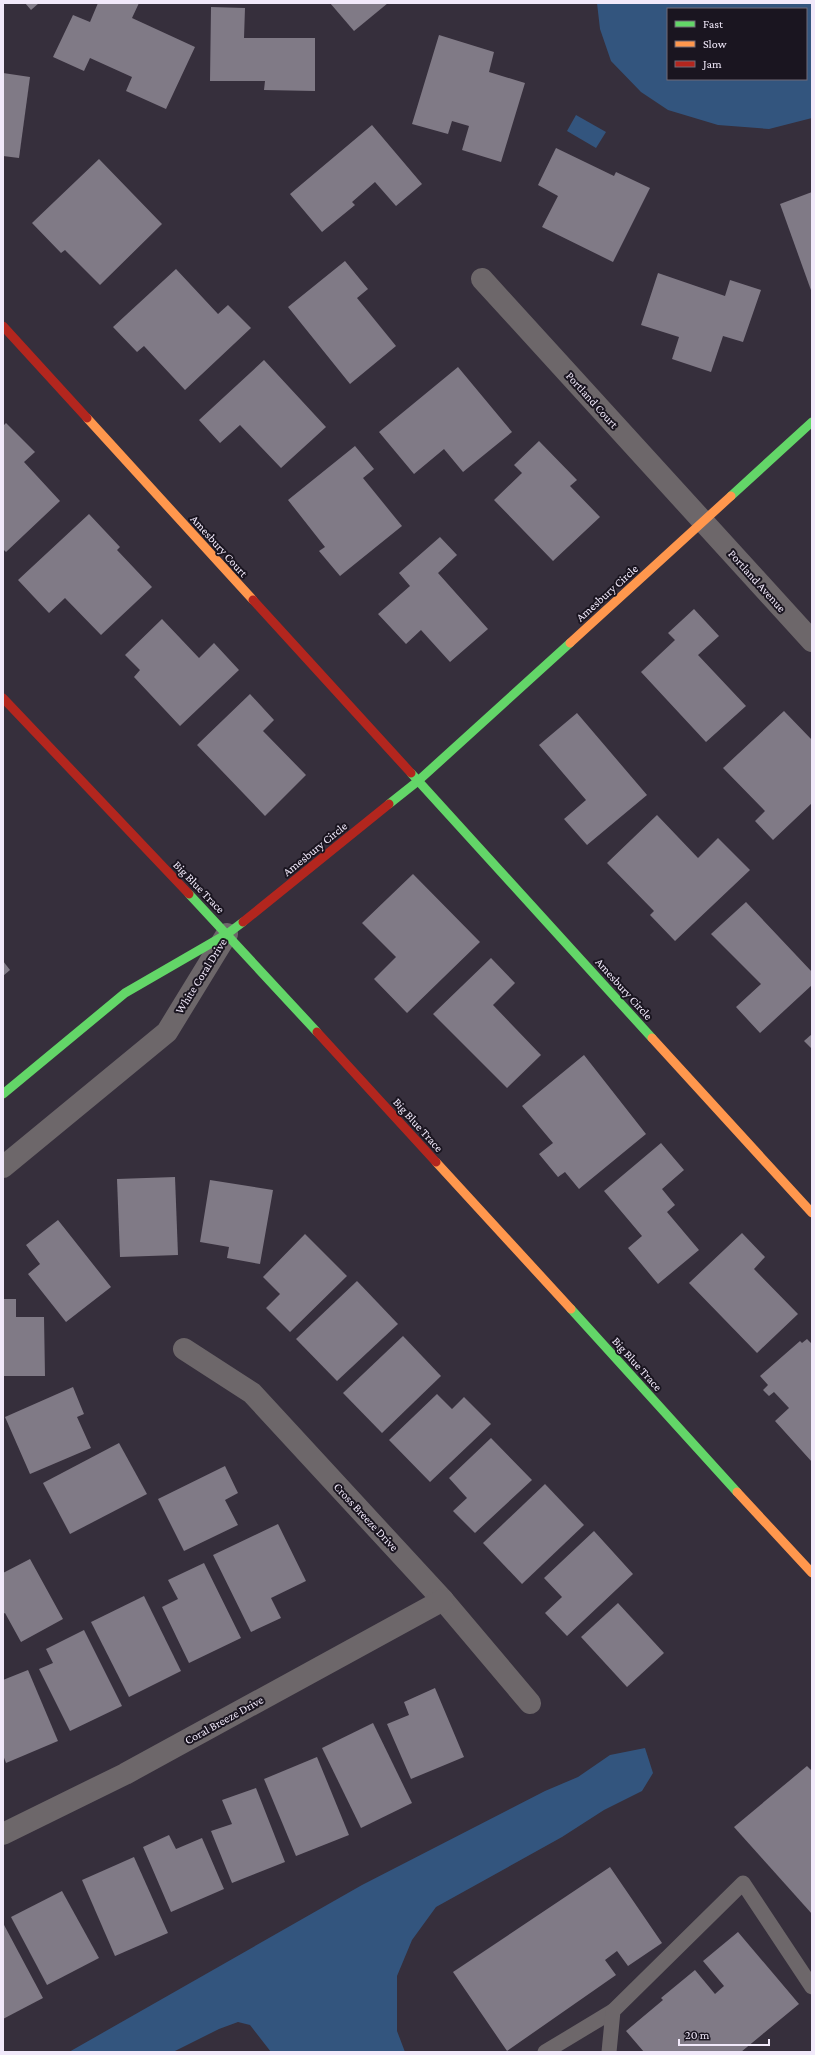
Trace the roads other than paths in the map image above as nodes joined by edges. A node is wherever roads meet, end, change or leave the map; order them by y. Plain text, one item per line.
1 (482, 279) dead end
2 (3, 326) edge
3 (812, 422) edge
4 (703, 522) junction
5 (812, 641) edge
6 (3, 698) edge
7 (418, 781) junction
8 (227, 934) junction
9 (3, 1094) edge
10 (3, 1167) edge
11 (812, 1213) edge
12 (184, 1350) dead end
13 (812, 1573) edge
14 (443, 1600) junction
15 (530, 1703) dead end
16 (3, 1834) edge
17 (812, 1987) edge
18 (613, 2011) junction
19 (545, 2052) edge
20 (609, 2052) edge

1 - 4 street, Portland Court
2 - 7 street, Amesbury Court
3 - 4 street, Amesbury Circle
4 - 5 street, Portland Avenue
4 - 7 street, Amesbury Circle
6 - 8 street, Big Blue Trace
7 - 8 street, Amesbury Circle
7 - 11 street, Amesbury Circle
8 - 9 street, White Coral Drive
8 - 10 street, White Coral Drive
8 - 13 street, Big Blue Trace
12 - 14 street, Cross Breeze Drive
14 - 15 street, Cross Breeze Drive
14 - 16 street, Coral Breeze Drive
17 - 18 lane
18 - 19 lane
18 - 20 lane

